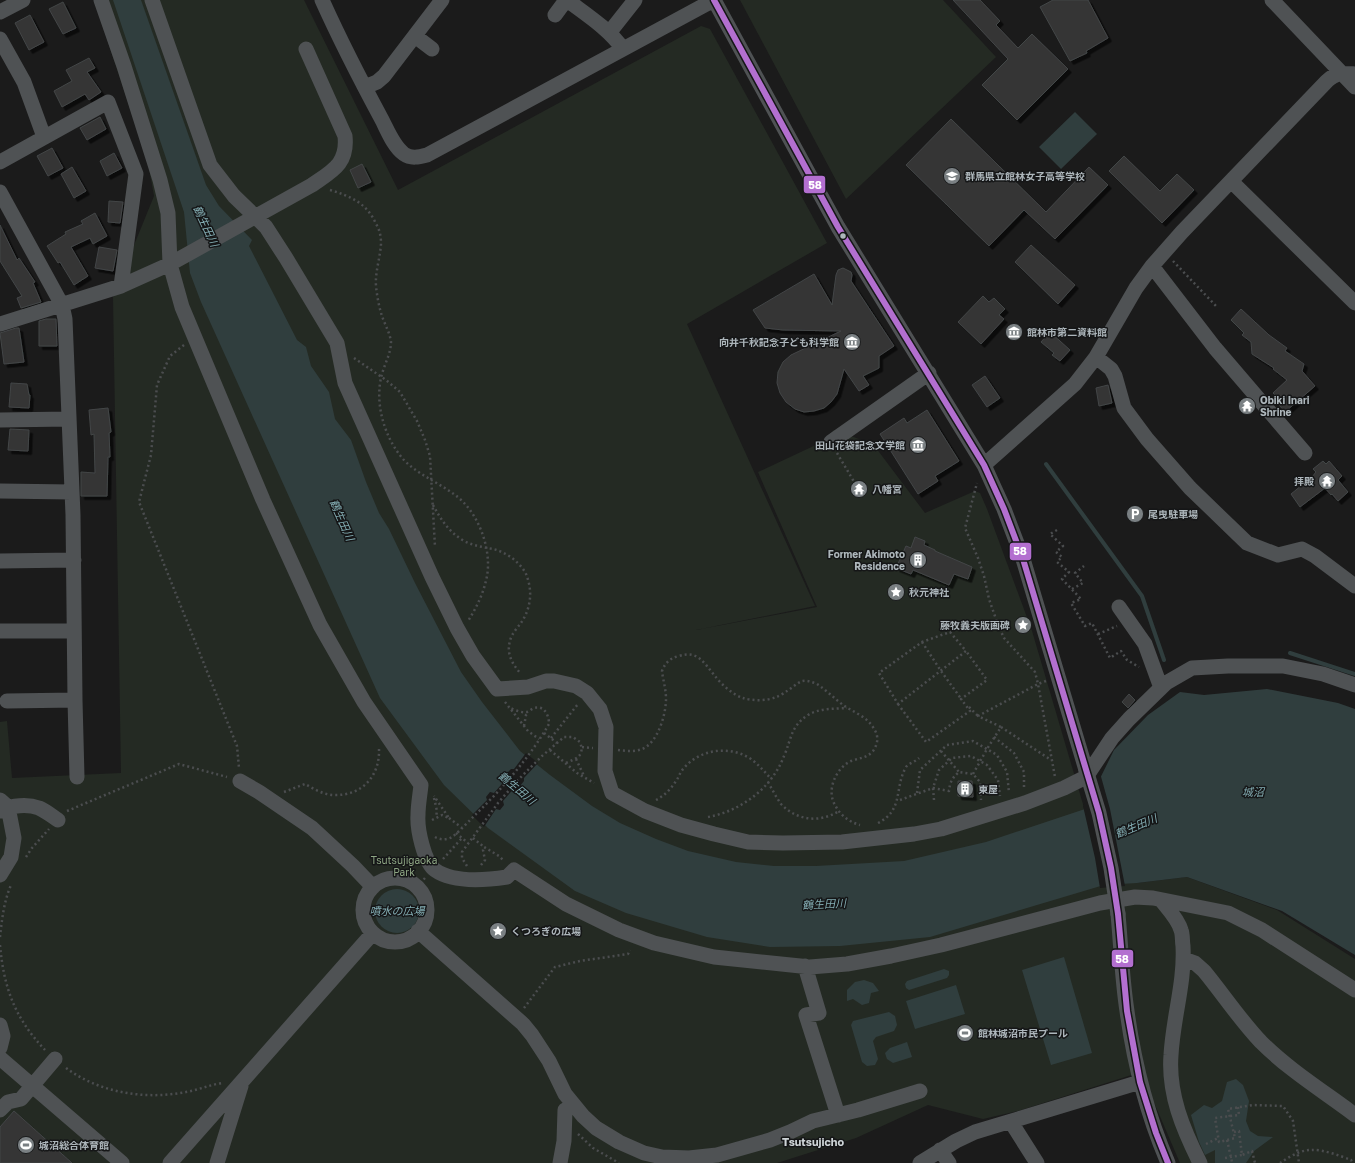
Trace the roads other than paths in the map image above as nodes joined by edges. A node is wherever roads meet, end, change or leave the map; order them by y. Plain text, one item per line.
1 (23, 0) edge
2 (101, 0) edge
3 (152, 0) edge
4 (442, 0) edge
5 (567, 0) edge
6 (635, 0) edge
7 (714, 0) edge
8 (1272, 0) edge
9 (325, 1) edge
10 (4, 7) edge
11 (555, 15) dead end
12 (609, 33) junction
13 (415, 36) junction
14 (0, 39) edge
15 (432, 49) dead end
16 (623, 49) junction
17 (306, 50) dead end
18 (1348, 74) edge
19 (365, 87) junction
20 (1355, 87) edge
21 (44, 138) junction
22 (0, 162) edge
23 (1231, 181) junction
24 (0, 192) edge
25 (250, 219) junction
26 (174, 262) junction
27 (1152, 266) junction
28 (121, 286) junction
29 (1355, 303) edge
30 (62, 305) junction
31 (0, 324) edge
32 (1096, 357) junction
33 (929, 373) junction
34 (69, 419) junction
35 (0, 420) edge
36 (831, 442) road end
37 (1305, 453) dead end
38 (986, 467) junction
39 (0, 491) edge
40 (72, 492) junction
41 (74, 560) junction
42 (0, 561) edge
43 (1355, 586) edge
44 (1118, 607) dead end
45 (0, 631) edge
46 (74, 631) junction
47 (1355, 685) edge
48 (1161, 688) junction
49 (75, 700) junction
50 (6, 701) dead end
51 (78, 777) dead end
52 (240, 781) road end
53 (3, 806) edge
54 (58, 820) road end
55 (7, 878) edge
56 (373, 886) junction
57 (1161, 900) junction
58 (418, 931) junction
59 (373, 933) junction
60 (1184, 959) junction
61 (805, 966) junction
62 (1355, 990) edge
63 (0, 1025) edge
64 (0, 1048) edge
65 (0, 1058) edge
66 (54, 1059) road end
67 (243, 1080) junction
68 (1140, 1082) junction
69 (32, 1087) junction
70 (920, 1091) dead end
71 (3, 1104) edge
72 (565, 1110) dead end
73 (838, 1115) junction
74 (1355, 1115) edge
75 (1011, 1122) junction
76 (940, 1150) junction
77 (689, 1161) edge
78 (1165, 1162) edge
79 (122, 1163) edge
80 (170, 1163) edge
81 (217, 1163) edge
82 (560, 1163) edge
83 (920, 1163) edge
84 (949, 1163) edge
85 (1037, 1163) edge
86 (1200, 1163) edge

1 - 10 street
2 - 26 street
3 - 25 street
4 - 13 street
5 - 11 street
5 - 12 street
6 - 12 street
7 - 16 street
7 - 33 street
8 - 18 street
9 - 19 street
12 - 16 street
13 - 15 street
13 - 19 street
14 - 21 street
16 - 19 street
17 - 25 street
18 - 20 street
18 - 23 street
21 - 22 street
21 - 28 street
23 - 27 street
23 - 29 street
24 - 30 street
25 - 26 street
25 - 48 street
26 - 28 street
26 - 61 street
27 - 32 street
27 - 37 street
28 - 30 street
30 - 31 street
30 - 34 street
32 - 38 street
32 - 43 street
33 - 36 street
33 - 38 street
34 - 35 street
34 - 40 street
38 - 68 street, bridge
39 - 40 street
40 - 41 street
41 - 42 street
41 - 46 street
44 - 48 street
45 - 46 street
46 - 49 street
47 - 48 street
49 - 50 street
49 - 51 street
52 - 56 street
53 - 54 street
53 - 55 street
56 - 58 street
56 - 59 street
57 - 60 street
57 - 61 street
57 - 62 street
58 - 59 street
58 - 77 street
59 - 67 street
60 - 74 street
60 - 86 street
61 - 73 street
63 - 64 street
65 - 69 street
66 - 69 street
67 - 80 street
67 - 81 street
68 - 75 street
68 - 78 street
69 - 71 street
69 - 79 street
70 - 73 street
72 - 82 street
73 - 77 street
75 - 76 street
75 - 85 street
76 - 83 street
76 - 84 street

